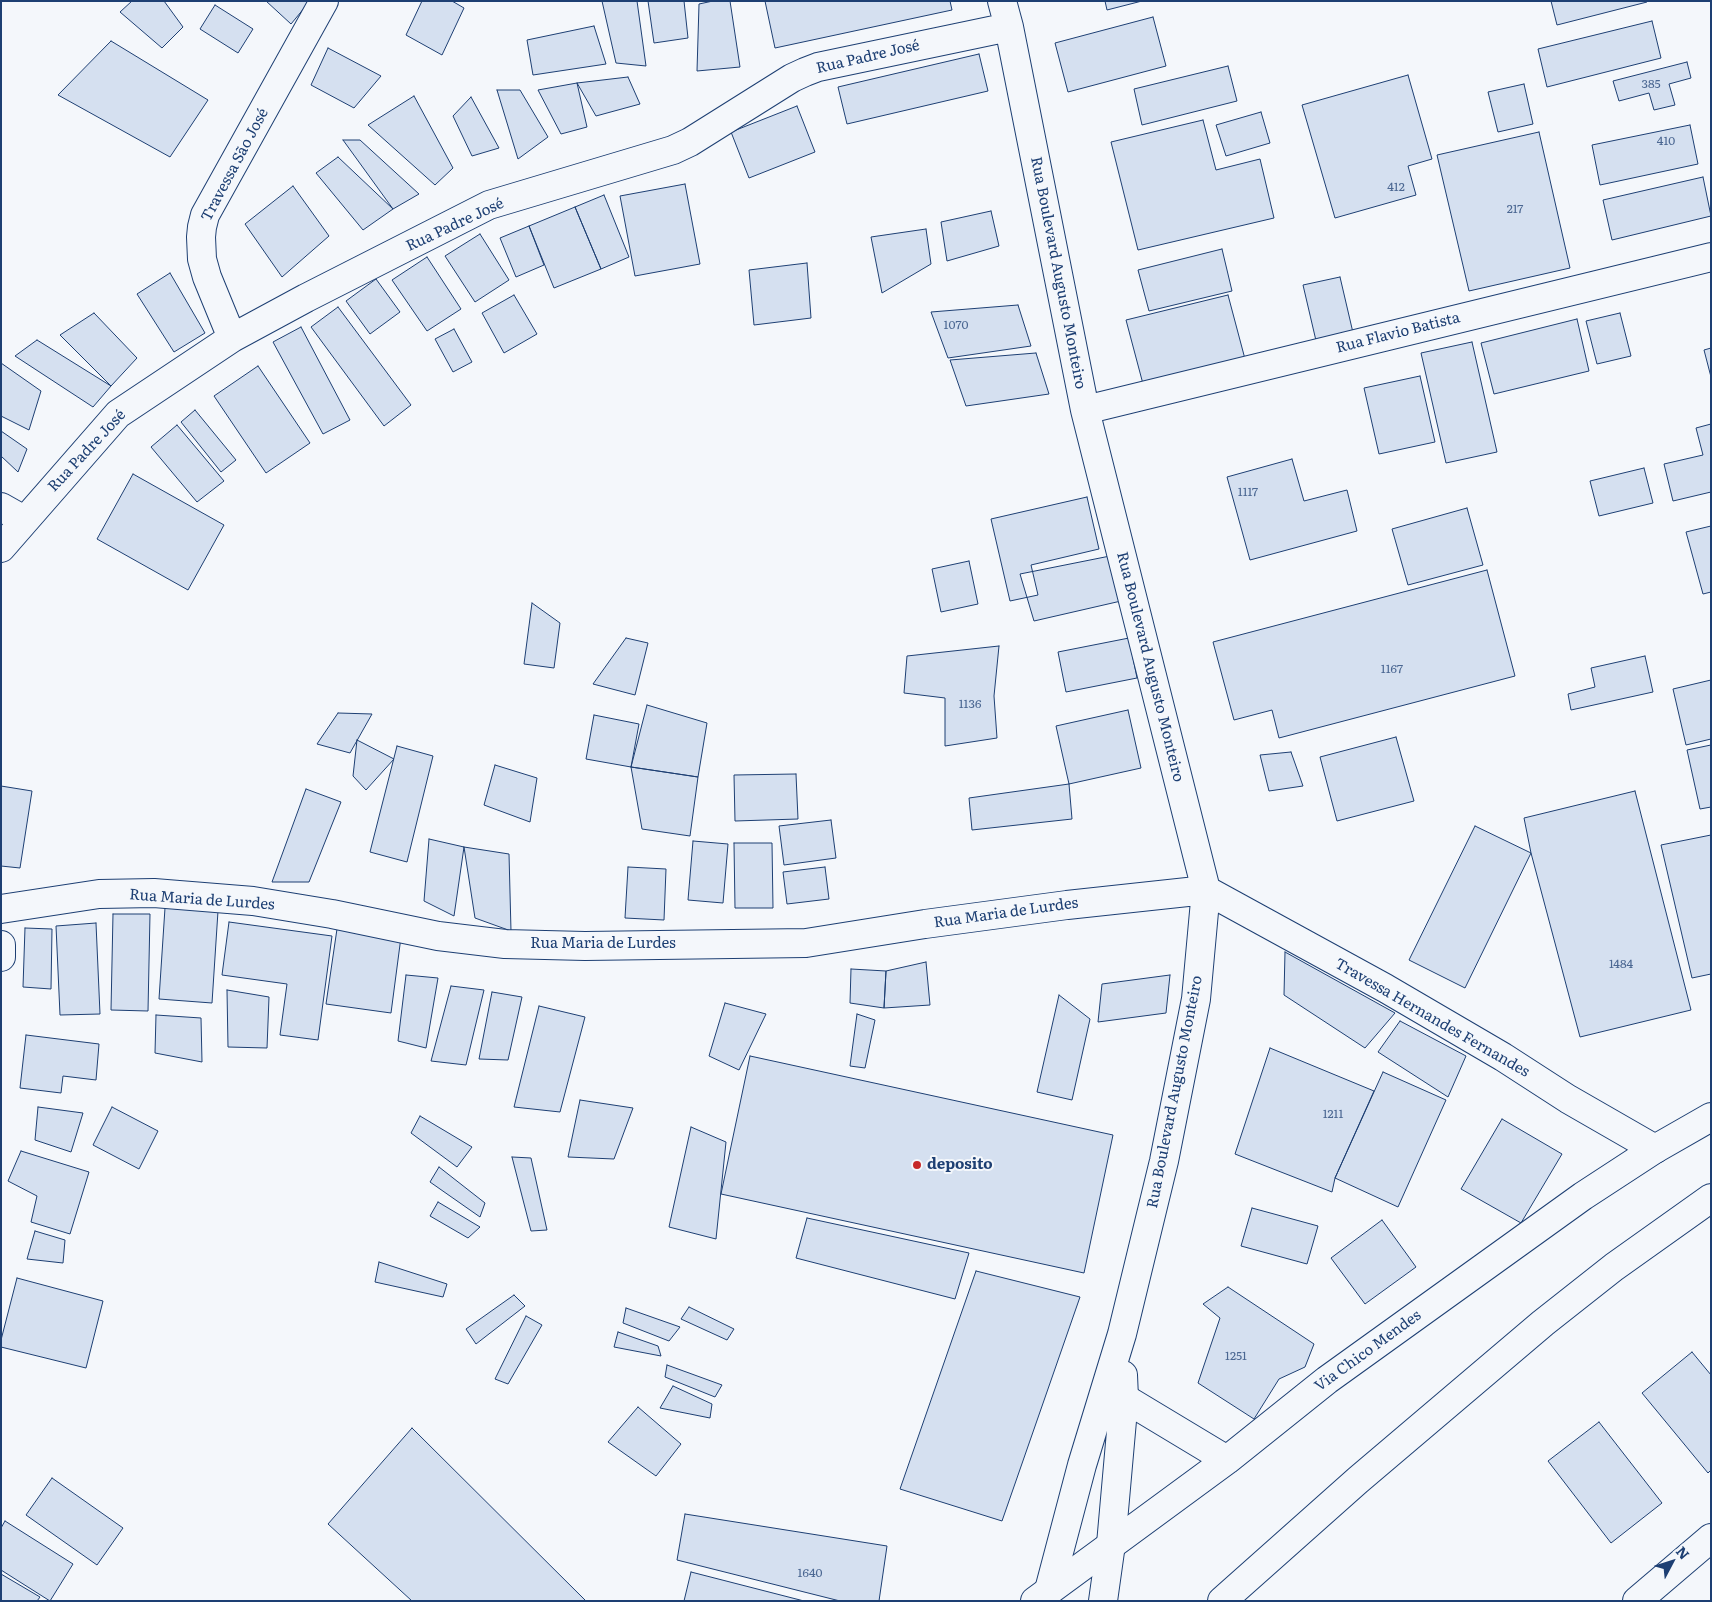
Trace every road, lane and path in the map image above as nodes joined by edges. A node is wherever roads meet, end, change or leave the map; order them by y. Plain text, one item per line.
1 (324, 1) edge
2 (1006, 14) edge
3 (1711, 257) edge
4 (232, 338) junction
5 (1085, 410) junction
6 (13, 514) edge
7 (1, 548) edge
8 (1206, 890) junction
9 (1, 909) edge
10 (1, 946) edge
11 (1, 958) edge
12 (1711, 1117) edge
13 (1655, 1149) junction
14 (1711, 1198) edge
15 (1122, 1334) junction
16 (1124, 1398) junction
17 (1226, 1460) junction
18 (1711, 1538) edge
19 (1111, 1544) junction
20 (1042, 1596) edge
21 (1103, 1601) edge
22 (1222, 1601) edge
23 (1637, 1601) edge

1 - 4 street, Travessa São José
2 - 4 street, Rua Padre José
2 - 5 street, Rua Boulevard Augusto Monteiro
3 - 5 street, Rua Flavio Batista
4 - 6 street, Rua Padre José
5 - 8 street, Rua Boulevard Augusto Monteiro
6 - 7 street, Rua Padre José
8 - 9 street, Rua Maria de Lurdes
8 - 13 street, Travessa Hernandes Fernandes
8 - 15 street, Rua Boulevard Augusto Monteiro
10 - 11 street
12 - 13 street, Via Chico Mendes
13 - 17 street, Via Chico Mendes
14 - 22 street
15 - 16 street, Rua Boulevard Augusto Monteiro
15 - 20 street, Rua Boulevard Augusto Monteiro
16 - 17 street
16 - 19 street, Rua Boulevard Augusto Monteiro
17 - 19 street, Via Chico Mendes
18 - 23 street
19 - 20 street, Via Chico Mendes
19 - 21 street, Rua Boulevard Augusto Monteiro

